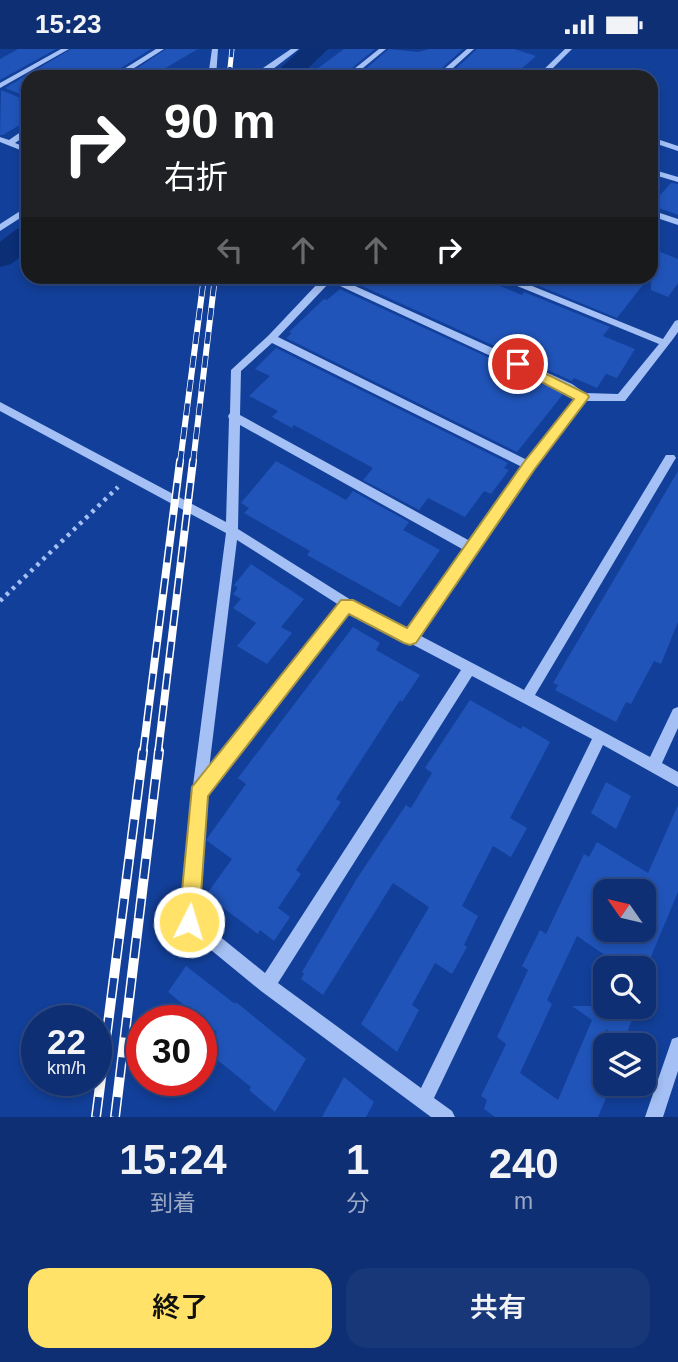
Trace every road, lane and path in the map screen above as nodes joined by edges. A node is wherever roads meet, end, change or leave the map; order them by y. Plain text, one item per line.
1 (66, 49) edge
2 (161, 49) edge
3 (203, 49) edge
4 (296, 49) edge
5 (383, 49) edge
6 (471, 49) edge
7 (569, 49) edge
8 (215, 51) edge
9 (29, 70) edge
10 (126, 70) edge
11 (213, 70) edge
12 (266, 70) dead end
13 (357, 70) edge
14 (447, 70) edge
15 (547, 70) edge
16 (21, 74) edge
17 (0, 86) edge
18 (21, 134) edge
19 (4, 141) edge
20 (658, 142) edge
21 (21, 148) edge
22 (678, 149) edge
23 (658, 173) edge
24 (678, 180) edge
25 (21, 214) edge
26 (658, 215) edge
27 (678, 222) edge
28 (0, 228) edge
29 (319, 284) edge
30 (339, 284) edge
31 (520, 284) edge
32 (678, 323) edge
33 (271, 338) junction
34 (665, 343) junction
35 (583, 397) junction
36 (0, 406) edge
37 (233, 416) junction
38 (670, 458) dead end
39 (529, 466) junction
40 (130, 475) junction
41 (232, 531) junction
42 (472, 548) junction
43 (0, 600) edge
44 (347, 604) junction
45 (410, 638) junction
46 (469, 670) junction
47 (526, 699) junction
48 (678, 713) edge
49 (600, 736) junction
50 (653, 767) junction
51 (678, 780) edge
52 (199, 793) junction
53 (267, 985) junction
54 (678, 1045) edge
55 (424, 1100) junction
56 (446, 1117) edge
57 (654, 1117) edge

1 - 9 street
2 - 10 street
3 - 8 street
4 - 12 street
5 - 13 street
6 - 14 street
7 - 15 street
8 - 11 street
16 - 17 street
18 - 19 street
19 - 21 street
20 - 22 street
23 - 24 street
25 - 28 street
26 - 27 street
29 - 33 street
30 - 35 street
31 - 34 street
32 - 34 street
33 - 37 street
33 - 39 street
34 - 35 street
35 - 39 street
36 - 40 street
37 - 41 street
37 - 42 street
38 - 47 street
39 - 42 street
40 - 41 street
40 - 43 path
41 - 44 street
41 - 52 street
42 - 45 street
44 - 45 street
44 - 52 street
45 - 46 street
46 - 47 street
46 - 53 street
47 - 49 street
48 - 50 street
49 - 50 street
49 - 55 street
50 - 51 street
52 - 53 street
53 - 55 street
54 - 57 street
55 - 56 street

